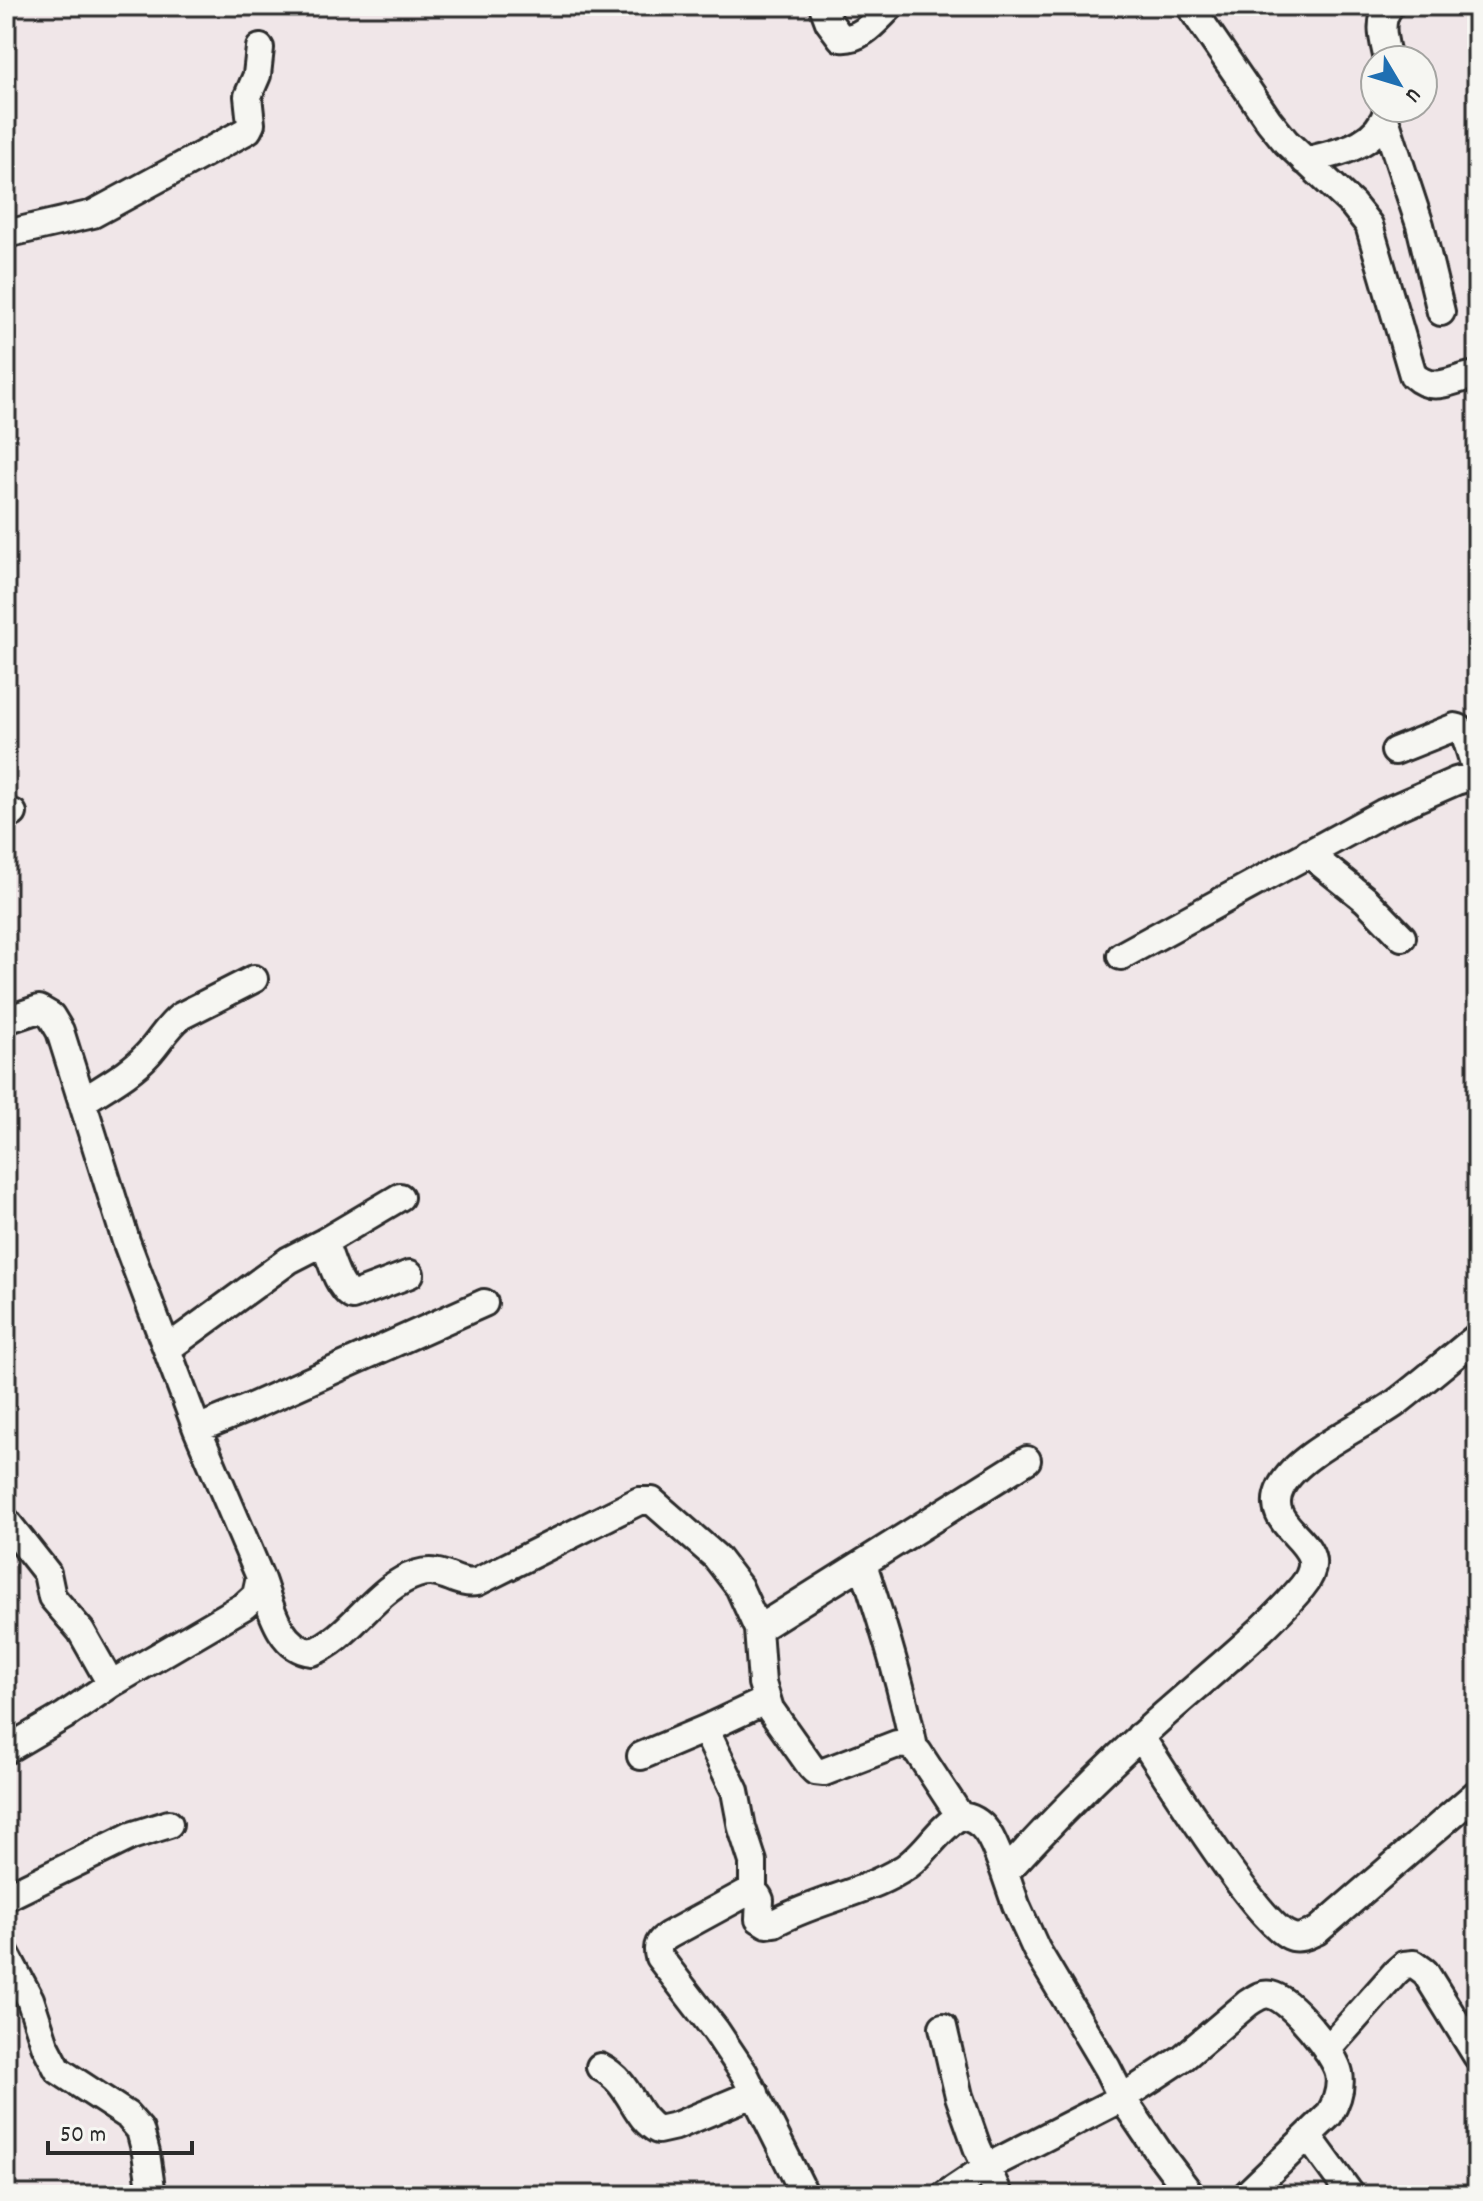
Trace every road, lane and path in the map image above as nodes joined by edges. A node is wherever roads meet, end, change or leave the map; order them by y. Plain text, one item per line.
1 (823, 6) edge
2 (891, 6) edge
3 (1190, 6) edge
4 (1390, 6) edge
5 (1385, 44) edge
6 (260, 48) dead end
7 (1379, 124) edge
8 (1389, 124) edge
9 (1305, 161) junction
10 (6, 234) edge
11 (1441, 312) dead end
12 (1477, 375) edge
13 (1395, 751) dead end
14 (1477, 774) edge
15 (1308, 853) junction
16 (1402, 937) dead end
17 (1121, 956) dead end
18 (254, 979) dead end
19 (6, 1020) edge
20 (82, 1102) junction
21 (400, 1197) dead end
22 (324, 1242) junction
23 (410, 1274) dead end
24 (484, 1303) dead end
25 (1477, 1337) edge
26 (167, 1349) junction
27 (197, 1429) junction
28 (1027, 1460) dead end
29 (6, 1521) edge
30 (863, 1564) junction
31 (260, 1577) junction
32 (758, 1629) junction
33 (111, 1684) junction
34 (767, 1700) junction
35 (705, 1729) junction
36 (1140, 1736) junction
37 (914, 1748) junction
38 (6, 1750) edge
39 (641, 1756) dead end
40 (1477, 1793) edge
41 (960, 1816) junction
42 (169, 1824) dead end
43 (1005, 1873) junction
44 (753, 1893) junction
45 (6, 1897) edge
46 (6, 1954) edge
47 (943, 2027) dead end
48 (1327, 2050) junction
49 (1477, 2056) edge
50 (600, 2067) dead end
51 (755, 2093) junction
52 (1122, 2098) junction
53 (1308, 2136) junction
54 (987, 2167) junction
55 (152, 2195) edge
56 (805, 2195) edge
57 (945, 2195) edge
58 (999, 2195) edge
59 (1191, 2195) edge
60 (1246, 2195) edge
61 (1351, 2195) edge

1 - 2 street
3 - 9 street
4 - 5 street
6 - 10 street
7 - 9 street
8 - 11 street
9 - 12 street
13 - 14 street
14 - 15 street
15 - 16 street
15 - 17 street
18 - 20 street
19 - 20 street
20 - 26 street
21 - 22 street
22 - 23 street
22 - 26 street
24 - 27 street
25 - 36 street
26 - 27 street
27 - 31 street
28 - 30 street
29 - 33 street
30 - 32 street
30 - 37 street
31 - 32 street
31 - 33 street
32 - 34 street
33 - 38 street
34 - 35 street
34 - 37 street
35 - 39 street
35 - 44 street
36 - 40 street
36 - 43 street
37 - 41 street
41 - 43 street
41 - 44 street
42 - 45 street
43 - 52 street
44 - 51 street
46 - 55 street
47 - 54 street
48 - 49 street
48 - 52 street
48 - 53 street
50 - 51 street
51 - 56 street
52 - 54 street
52 - 59 street
53 - 60 street
53 - 61 street
54 - 57 street
54 - 58 street

